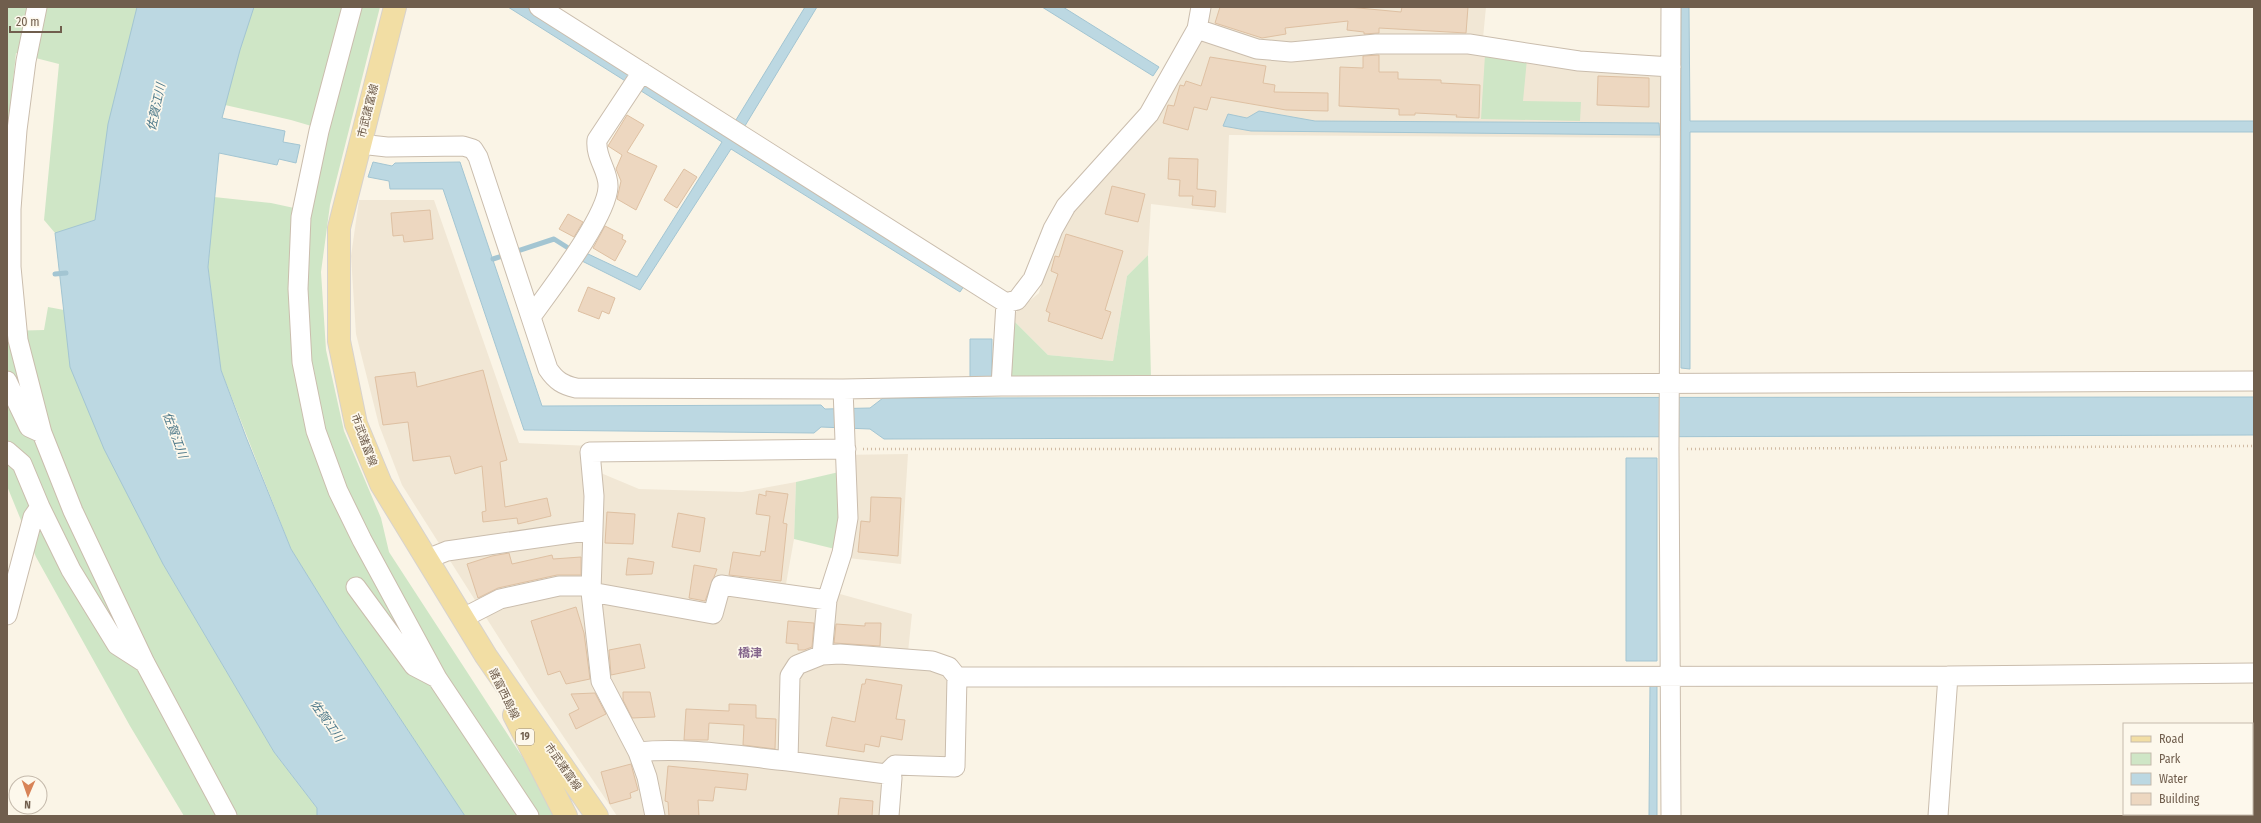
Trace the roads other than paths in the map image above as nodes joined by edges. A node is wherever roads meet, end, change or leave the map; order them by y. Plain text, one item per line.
1 (37, 7) edge
2 (352, 7) edge
3 (395, 7) edge
4 (539, 7) edge
5 (1201, 7) edge
6 (1671, 7) edge
7 (1197, 29) junction
8 (1671, 67) junction
9 (638, 78) junction
10 (360, 144) junction
11 (1006, 303) junction
12 (531, 317) junction
13 (7, 381) edge
14 (2254, 381) edge
15 (1001, 386) junction
16 (1669, 389) junction
17 (843, 395) junction
18 (42, 433) junction
19 (846, 445) junction
20 (7, 451) edge
21 (40, 507) junction
22 (593, 530) junction
23 (427, 559) junction
24 (356, 587) dead end
25 (591, 589) junction
26 (827, 600) junction
27 (7, 615) edge
28 (463, 618) junction
29 (822, 655) junction
30 (486, 656) junction
31 (145, 663) junction
32 (2254, 673) edge
33 (957, 676) junction
34 (1671, 676) junction
35 (1948, 676) junction
36 (437, 678) junction
37 (638, 752) junction
38 (788, 761) junction
39 (886, 774) junction
40 (227, 816) edge
41 (529, 816) edge
42 (566, 816) edge
43 (597, 816) edge
44 (655, 816) edge
45 (889, 816) edge
46 (1671, 816) edge
47 (1938, 816) edge

1 - 18 street
2 - 36 street
3 - 10 main road, 市武諸富線
4 - 9 street
5 - 7 street
6 - 8 street
7 - 8 street
7 - 11 street
8 - 16 street
9 - 11 street
9 - 12 street
10 - 12 street
10 - 23 main road, 市武諸富線
11 - 15 street
12 - 17 street
13 - 18 street
14 - 16 street
15 - 16 street
15 - 17 street
16 - 34 street
17 - 19 street
18 - 31 street
19 - 22 street
19 - 26 street
20 - 21 street
21 - 27 street
21 - 31 street
22 - 23 street
22 - 25 street
23 - 28 main road, 市武諸富線
24 - 36 street
25 - 26 street
25 - 28 street
25 - 37 street
26 - 29 street
28 - 30 main road, 市武諸富線
29 - 33 street
29 - 38 street
30 - 42 main road, 諸富西島線 / 19
30 - 43 main road, 市武諸富線
31 - 40 street
32 - 35 street
33 - 34 street
33 - 39 street
34 - 35 street
34 - 46 street
35 - 47 street
36 - 41 street
37 - 38 street
37 - 44 street
38 - 39 street
39 - 45 street

